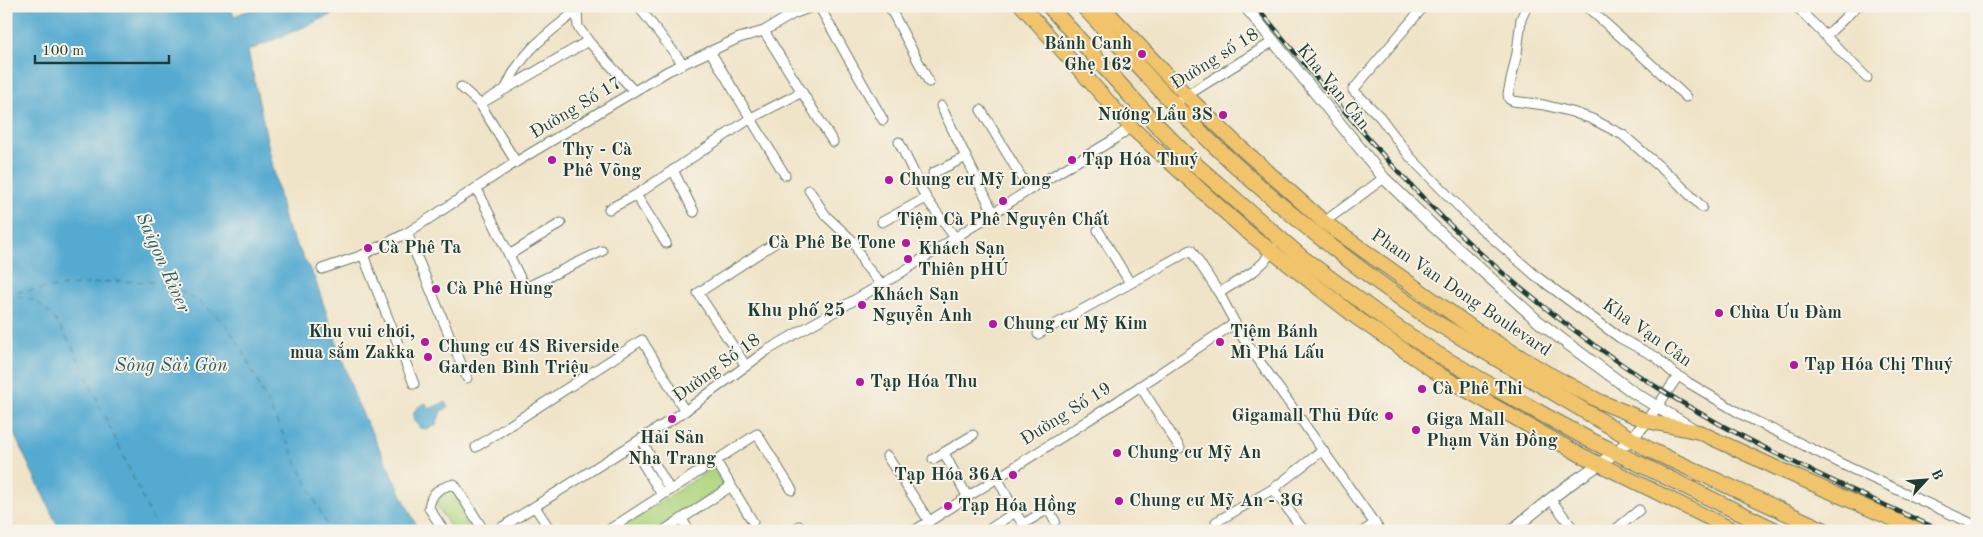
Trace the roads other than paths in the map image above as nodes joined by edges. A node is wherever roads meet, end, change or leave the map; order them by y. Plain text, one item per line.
1 (638, 6) edge
2 (814, 6) edge
3 (819, 6) edge
4 (889, 6) edge
5 (1022, 6) edge
6 (1050, 6) edge
7 (1083, 6) edge
8 (1102, 6) edge
9 (1245, 6) edge
10 (1424, 6) edge
11 (1527, 6) edge
12 (1586, 6) edge
13 (1796, 6) edge
14 (1856, 7) edge
15 (580, 8) edge
16 (764, 30) junction
17 (1826, 36) junction
18 (588, 41) junction
19 (1274, 41) junction
20 (710, 51) junction
21 (683, 64) junction
22 (1868, 78) dead end
23 (929, 82) dead end
24 (461, 87) dead end
25 (506, 88) junction
26 (634, 91) junction
27 (802, 92) junction
28 (1187, 96) junction
29 (1686, 97) dead end
30 (480, 104) junction
31 (1173, 104) junction
32 (941, 106) dead end
33 (981, 110) dead end
34 (751, 118) junction
35 (883, 120) dead end
36 (1131, 126) junction
37 (833, 142) dead end
38 (899, 142) dead end
39 (966, 156) junction
40 (516, 162) junction
41 (673, 170) junction
42 (933, 173) dead end
43 (785, 175) dead end
44 (1384, 178) junction
45 (477, 188) junction
46 (809, 190) dead end
47 (1029, 190) junction
48 (636, 195) junction
49 (926, 198) junction
50 (1702, 207) dead end
51 (609, 209) dead end
52 (694, 212) dead end
53 (994, 214) junction
54 (882, 222) dead end
55 (1324, 222) junction
56 (561, 223) dead end
57 (1098, 230) dead end
58 (407, 233) junction
59 (956, 239) junction
60 (778, 240) dead end
61 (666, 243) dead end
62 (1276, 244) junction
63 (602, 251) dead end
64 (509, 254) junction
65 (363, 256) junction
66 (322, 269) dead end
67 (1130, 283) junction
68 (882, 284) junction
69 (1219, 294) junction
70 (1235, 323) junction
71 (1038, 334) dead end
72 (746, 366) junction
73 (1678, 376) junction
74 (467, 378) dead end
75 (414, 384) dead end
76 (1140, 386) junction
77 (1502, 392) junction
78 (1494, 407) junction
79 (1657, 407) junction
80 (685, 412) junction
81 (1647, 421) junction
82 (1699, 432) junction
83 (973, 435) dead end
84 (1630, 439) junction
85 (641, 440) junction
86 (632, 446) junction
87 (476, 447) dead end
88 (1180, 448) dead end
89 (1323, 450) junction
90 (944, 453) junction
91 (1615, 453) junction
92 (887, 456) dead end
93 (933, 459) dead end
94 (716, 460) junction
95 (1600, 465) junction
96 (997, 477) junction
97 (730, 487) junction
98 (1273, 489) junction
99 (792, 490) dead end
100 (666, 492) junction
101 (967, 496) junction
102 (1550, 500) junction
103 (535, 507) junction
104 (1639, 510) dead end
105 (1015, 512) junction
106 (682, 518) junction
107 (930, 521) junction
108 (1055, 521) dead end
109 (752, 522) dead end
110 (1216, 522) dead end
111 (1977, 526) edge
112 (622, 527) edge
113 (1377, 527) edge
114 (1730, 530) edge
115 (444, 531) edge
116 (484, 531) edge
117 (496, 531) edge
118 (551, 531) edge
119 (607, 531) edge
120 (663, 531) edge
121 (689, 531) edge
122 (914, 531) edge
123 (988, 531) edge
124 (1304, 531) edge
125 (1364, 531) edge
126 (1511, 531) edge
127 (1575, 531) edge
128 (1614, 531) edge
129 (1776, 531) edge
130 (1826, 531) edge
131 (1920, 531) edge

1 - 21 street
2 - 16 street, Đường Số 17
3 - 35 street
4 - 23 street
5 - 36 main road
6 - 62 highway
7 - 31 highway, Pham Van Dong Boulevard
8 - 28 main road, Pham Van Dong Boulevard
9 - 19 street, Kha Vạn Cân
10 - 73 street, Kha Vạn Cân
11 - 50 street
12 - 29 street
13 - 17 street
14 - 17 street
15 - 18 street
15 - 25 street
16 - 20 street, Đường Số 17
16 - 27 street
17 - 22 street
18 - 25 street
18 - 26 street
19 - 28 street, Đường số 18
19 - 44 street, Kha Vạn Cân
20 - 21 street, Đường Số 17
20 - 34 street
21 - 26 street, Đường Số 17
24 - 30 street
25 - 30 street
26 - 40 street, Đường Số 17
27 - 34 street
27 - 37 street
28 - 31 street, Đường số 18
28 - 55 main road, Pham Van Dong Boulevard
30 - 40 street
31 - 84 highway, Pham Van Dong Boulevard
32 - 39 street
33 - 47 street
34 - 41 street
34 - 43 street
36 - 47 street, Đường Số 18
36 - 62 main road
38 - 49 street
39 - 42 street
39 - 53 street
40 - 45 street, Đường Số 17
41 - 48 street
41 - 52 street
44 - 55 street
44 - 79 street, Kha Vạn Cân
45 - 58 street, Đường Số 17
45 - 64 street
46 - 68 street
47 - 53 street, Đường Số 18
48 - 51 street
48 - 61 street
49 - 54 street
49 - 59 street
53 - 59 street, Đường Số 18
55 - 81 main road, Pham Van Dong Boulevard
56 - 64 street
57 - 67 street
58 - 65 street, Đường Số 17
58 - 74 street
59 - 68 street, Đường Số 18
60 - 72 street
62 - 69 street
62 - 77 highway
62 - 78 main road
63 - 64 street
65 - 66 street, Đường Số 17
65 - 75 street
67 - 69 street
67 - 71 street
68 - 72 street, Đường Số 18
69 - 70 street
70 - 76 street, Đường Số 19
70 - 89 street
72 - 80 street, Đường Số 18
73 - 79 street
73 - 111 street, Kha Vạn Cân
76 - 88 street
76 - 96 street, Đường Số 19
77 - 78 main road
77 - 91 highway
78 - 95 main road
79 - 81 street
79 - 82 street, Kha Vạn Cân
80 - 85 street, Đường Số 18
80 - 87 street
81 - 82 main road, Pham Van Dong Boulevard
81 - 84 street
82 - 131 main road, Pham Van Dong Boulevard
83 - 90 street
84 - 91 street
84 - 130 highway, Pham Van Dong Boulevard
85 - 86 street, Đường Số 18
85 - 100 street
86 - 100 street
86 - 103 street, Đường Số 18
89 - 98 street
89 - 113 street
90 - 93 street
90 - 101 street
91 - 95 street
91 - 129 highway
92 - 107 street
94 - 97 street
94 - 99 street
94 - 100 street
95 - 102 street
95 - 114 main road
96 - 101 street, Đường Số 19
96 - 105 street
97 - 106 street
97 - 109 street
98 - 110 street
98 - 124 street
100 - 112 street
101 - 107 street, Đường Số 19
102 - 126 street
102 - 127 street
103 - 117 street, Đường Số 18
103 - 118 street
104 - 128 street
105 - 108 street
105 - 123 street
106 - 120 street
106 - 121 street
107 - 122 street, Đường Số 19
112 - 119 street
113 - 125 street
115 - 116 street

